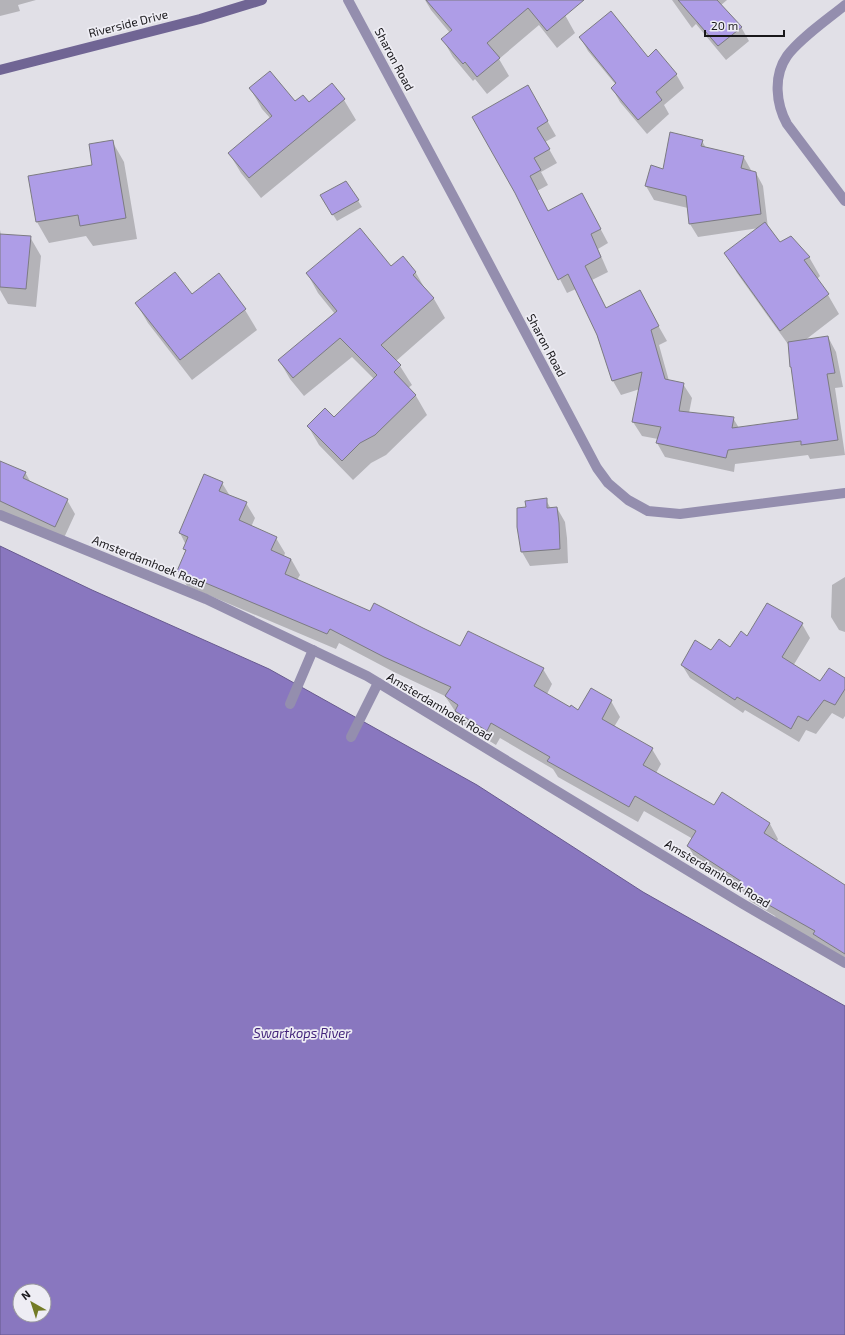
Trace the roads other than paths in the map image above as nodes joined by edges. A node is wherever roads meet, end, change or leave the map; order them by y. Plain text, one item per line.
1 (262, 0) edge
2 (348, 0) edge
3 (845, 5) edge
4 (0, 70) edge
5 (845, 200) edge
6 (845, 493) edge
7 (0, 515) edge
8 (313, 650) junction
9 (378, 683) junction
10 (290, 704) dead end
11 (351, 737) dead end
12 (845, 963) edge

1 - 4 street, Riverside Drive
2 - 6 street, Sharon Road
3 - 5 street
7 - 8 street, Amsterdamhoek Road
8 - 9 street, Amsterdamhoek Road
8 - 10 street
9 - 11 street
9 - 12 street, Amsterdamhoek Road

